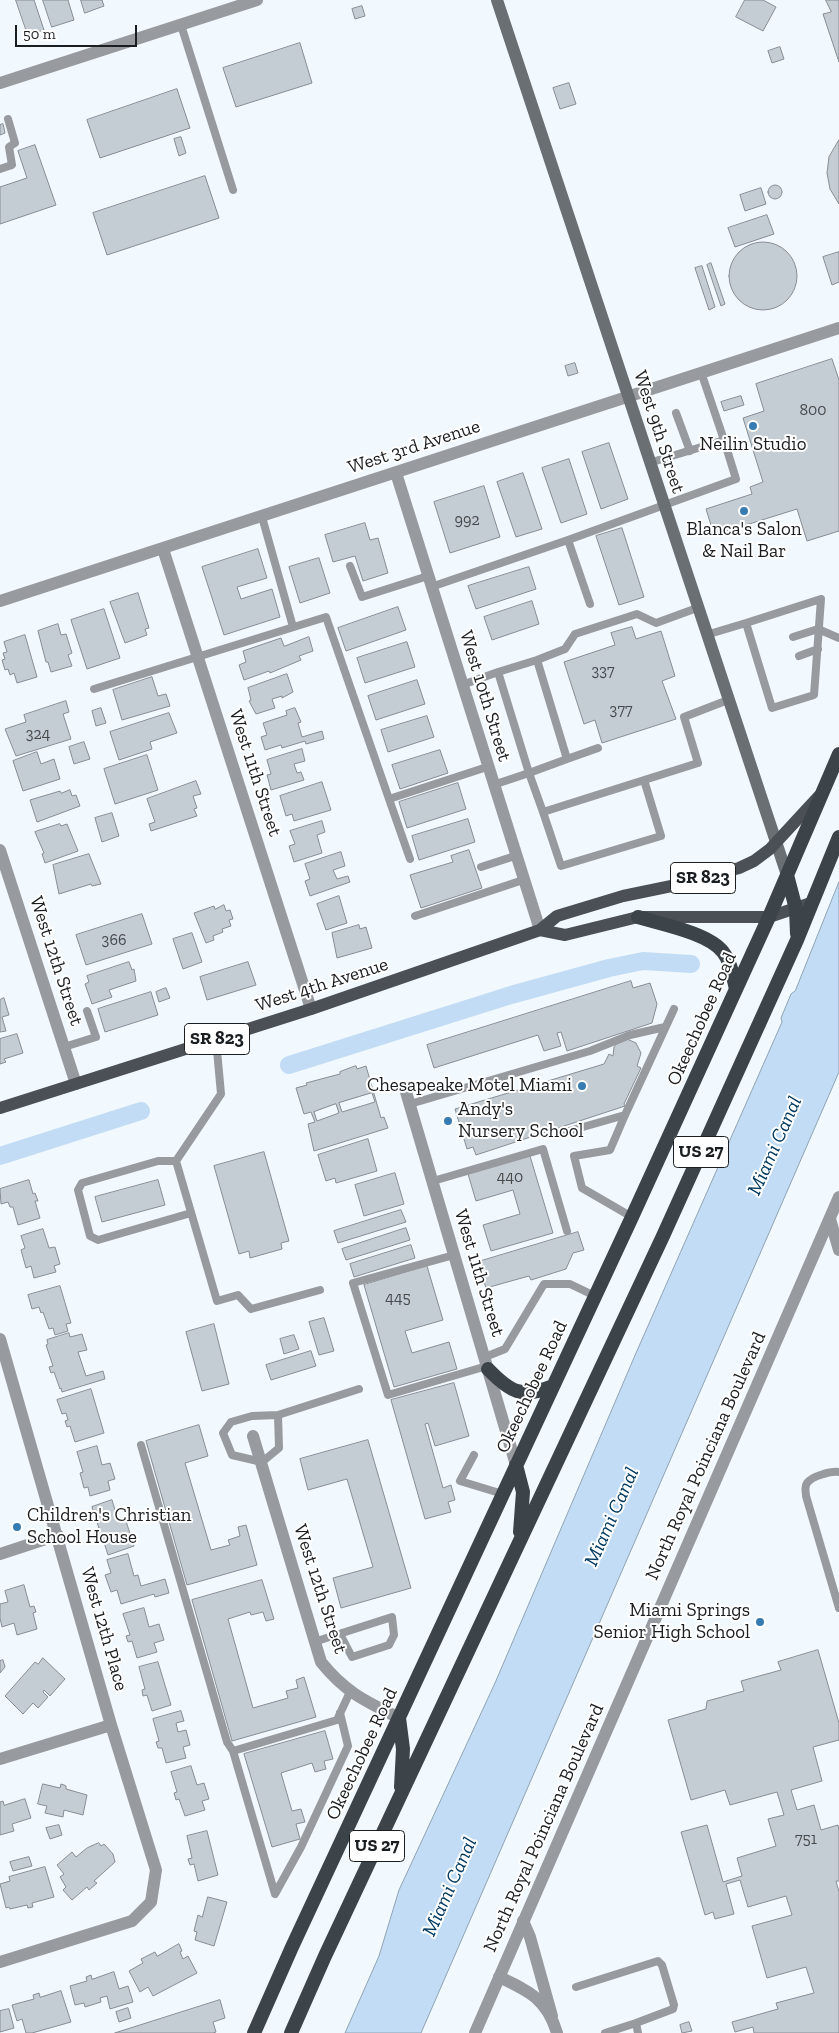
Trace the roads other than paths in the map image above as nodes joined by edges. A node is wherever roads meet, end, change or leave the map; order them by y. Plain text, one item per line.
1 (497, 0) edge
2 (248, 1) edge
3 (181, 25) junction
4 (0, 83) edge
5 (8, 120) dead end
6 (0, 169) edge
7 (233, 190) dead end
8 (838, 332) edge
9 (701, 372) junction
10 (627, 396) junction
11 (676, 413) dead end
12 (724, 440) junction
13 (690, 451) junction
14 (649, 463) junction
15 (396, 474) junction
16 (664, 506) junction
17 (262, 517) junction
18 (568, 540) junction
19 (163, 549) junction
20 (350, 566) dead end
21 (430, 581) junction
22 (0, 602) edge
23 (590, 604) dead end
24 (697, 608) junction
25 (746, 623) junction
26 (293, 628) junction
27 (818, 629) junction
28 (706, 635) junction
29 (793, 637) dead end
30 (839, 638) edge
31 (818, 649) junction
32 (198, 656) junction
33 (799, 656) dead end
34 (537, 660) junction
35 (498, 672) junction
36 (462, 685) junction
37 (94, 689) dead end
38 (728, 700) junction
39 (598, 748) dead end
40 (839, 754) edge
41 (567, 759) junction
42 (488, 767) junction
43 (529, 773) junction
44 (644, 780) junction
45 (493, 785) junction
46 (823, 793) junction
47 (389, 799) junction
48 (542, 812) junction
49 (839, 837) edge
50 (776, 843) junction
51 (0, 850) edge
52 (515, 856) junction
53 (410, 859) dead end
54 (481, 867) dead end
55 (787, 875) junction
56 (523, 880) junction
57 (811, 902) junction
58 (796, 909) junction
59 (415, 916) dead end
60 (638, 917) junction
61 (769, 917) junction
62 (540, 930) junction
63 (797, 940) junction
64 (736, 989) junction
65 (311, 1009) junction
66 (674, 1009) dead end
67 (88, 1011) dead end
68 (666, 1026) junction
69 (216, 1039) junction
70 (64, 1047) junction
71 (76, 1084) junction
72 (408, 1098) joint
73 (0, 1108) edge
74 (626, 1115) junction
75 (562, 1133) dead end
76 (176, 1161) junction
77 (432, 1181) junction
78 (839, 1197) edge
79 (191, 1213) junction
80 (632, 1217) junction
81 (830, 1219) junction
82 (566, 1231) dead end
83 (839, 1250) edge
84 (454, 1255) junction
85 (320, 1290) dead end
86 (595, 1296) junction
87 (0, 1339) edge
88 (2, 1353) edge
89 (487, 1364) junction
90 (553, 1386) junction
91 (359, 1389) dead end
92 (278, 1415) junction
93 (253, 1436) dead end
94 (141, 1445) dead end
95 (474, 1455) dead end
96 (262, 1462) junction
97 (516, 1466) junction
98 (839, 1472) edge
99 (503, 1494) junction
100 (58, 1535) junction
101 (520, 1540) junction
102 (0, 1554) edge
103 (839, 1608) edge
104 (340, 1634) junction
105 (314, 1642) junction
106 (350, 1692) junction
107 (340, 1713) junction
108 (399, 1718) junction
109 (112, 1725) junction
110 (233, 1751) junction
111 (0, 1759) edge
112 (400, 1795) junction
113 (523, 1921) junction
114 (0, 1962) edge
115 (499, 1977) junction
116 (576, 1987) dead end
117 (552, 2016) junction
118 (636, 2023) junction
119 (254, 2033) edge
120 (291, 2033) edge
121 (475, 2033) edge
122 (557, 2033) edge
123 (604, 2033) edge
124 (638, 2033) edge

1 - 10 main road, West 9th Street
2 - 3 street
3 - 4 street
3 - 7 lane
5 - 6 lane
8 - 9 street, West 3rd Avenue
9 - 10 street, West 3rd Avenue
9 - 12 lane
10 - 14 main road, West 9th Street
10 - 15 street, West 3rd Avenue
11 - 13 lane
12 - 13 lane
12 - 16 lane
13 - 14 lane
14 - 16 main road, West 9th Street
15 - 17 street, West 3rd Avenue
15 - 21 street, West 10th Street
16 - 18 lane
16 - 24 main road, West 9th Street
17 - 19 street, West 3rd Avenue
17 - 26 lane
18 - 21 lane
18 - 23 lane
19 - 22 street, West 3rd Avenue
19 - 32 street, West 11th Street
20 - 21 lane
21 - 36 street, West 10th Street
24 - 28 main road, West 9th Street
24 - 34 lane
25 - 27 lane
25 - 28 lane
25 - 31 lane
26 - 32 lane
26 - 47 lane
27 - 29 lane
27 - 30 lane
27 - 31 lane
28 - 38 main road, West 9th Street
31 - 33 lane
32 - 37 lane
32 - 65 street, West 11th Street
34 - 35 lane
34 - 41 lane
35 - 36 lane
35 - 43 lane
36 - 42 street, West 10th Street
38 - 44 lane
38 - 50 main road, West 9th Street
39 - 41 lane
40 - 46 highway, Okeechobee Road / US 27
41 - 43 lane
42 - 45 street, West 10th Street
42 - 47 lane
43 - 45 lane
43 - 48 lane
44 - 48 lane
44 - 48 lane
45 - 52 street, West 10th Street
46 - 50 main road, West 4th Avenue / SR 823
46 - 55 highway, Okeechobee Road / US 27
47 - 53 lane
49 - 57 highway, US 27
50 - 55 main road, West 9th Street
50 - 62 main road, West 4th Avenue / SR 823
51 - 70 street, West 12th Street
52 - 54 lane
52 - 56 street, West 10th Street
55 - 58 highway
55 - 61 highway, Okeechobee Road / US 27
56 - 59 lane
56 - 62 street, West 10th Street
57 - 58 main road, SR 823
57 - 63 highway, US 27
58 - 61 main road, SR 823
58 - 63 highway
60 - 61 main road, SR 823
60 - 62 main road, SR 823
60 - 64 highway
61 - 64 highway, Okeechobee Road / US 27
62 - 65 main road, West 4th Avenue / SR 823
63 - 101 highway, US 27
64 - 80 highway, Okeechobee Road / US 27
65 - 69 main road, West 4th Avenue / SR 823
66 - 68 lane
67 - 70 lane
68 - 72 lane
68 - 74 lane
69 - 71 main road, West 4th Avenue / SR 823
69 - 76 lane
70 - 71 street, West 12th Street
71 - 73 main road, West 4th Avenue / SR 823
72 - 77 street, West 11th Street
74 - 75 lane
74 - 80 lane
76 - 79 lane
76 - 79 lane
77 - 82 lane
77 - 84 street, West 11th Street
78 - 81 street, North Royal Poinciana Boulevard
79 - 85 lane
80 - 86 highway, Okeechobee Road / US 27
81 - 83 street
81 - 113 street, North Royal Poinciana Boulevard
84 - 89 street, West 11th Street
84 - 89 lane
86 - 89 lane
86 - 90 highway, Okeechobee Road / US 27
87 - 88 street, West 12th Place
88 - 100 street, West 12th Place
89 - 90 highway
89 - 97 street, West 11th Street
90 - 97 highway, Okeechobee Road / US 27
91 - 92 lane
92 - 96 lane
92 - 96 lane
93 - 96 street, West 12th Street
94 - 110 lane
95 - 99 lane
96 - 105 street, West 12th Street
97 - 99 highway, Okeechobee Road / US 27
97 - 101 highway
98 - 103 lane
99 - 108 highway, Okeechobee Road / US 27
100 - 102 street
100 - 109 street, West 12th Place
101 - 112 highway, US 27
104 - 104 lane
104 - 105 lane
105 - 106 street, West 12th Street
106 - 107 lane
106 - 108 street, West 12th Street
107 - 110 lane
107 - 110 lane
108 - 112 highway
108 - 119 highway, Okeechobee Road / US 27
109 - 111 street
109 - 114 street, West 12th Place
112 - 120 highway, US 27
113 - 115 street, North Royal Poinciana Boulevard
113 - 117 street
115 - 117 street
115 - 121 street, North Royal Poinciana Boulevard
116 - 118 lane
117 - 122 street
118 - 123 lane
118 - 124 lane

